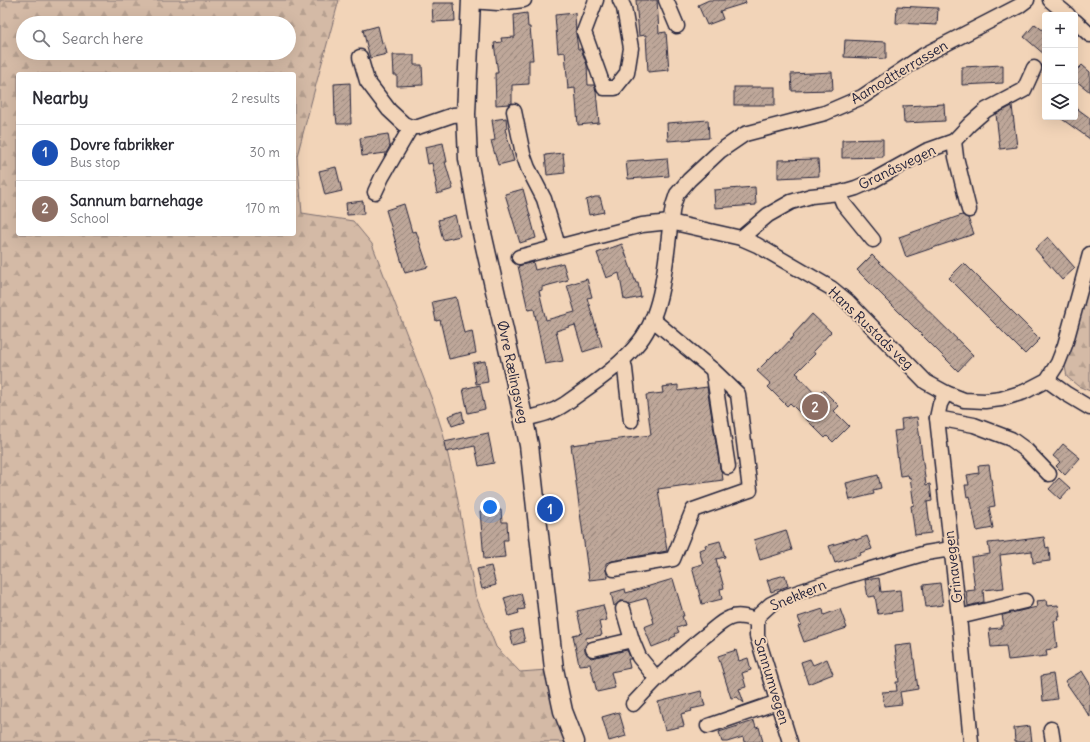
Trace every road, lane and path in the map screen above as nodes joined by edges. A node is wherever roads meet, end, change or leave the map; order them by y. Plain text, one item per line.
1 (524, 0) edge
2 (596, 0) edge
3 (620, 0) edge
4 (666, 0) edge
5 (1027, 0) edge
6 (1050, 0) edge
7 (471, 1) edge
8 (1064, 12) edge
9 (1078, 25) edge
10 (677, 26) dead end
11 (1090, 35) edge
12 (360, 57) dead end
13 (1034, 68) dead end
14 (514, 111) dead end
15 (466, 114) junction
16 (411, 127) junction
17 (954, 141) junction
18 (375, 192) dead end
19 (839, 192) junction
20 (969, 210) dead end
21 (670, 222) junction
22 (741, 238) junction
23 (872, 240) dead end
24 (558, 246) junction
25 (1090, 254) edge
26 (519, 257) dead end
27 (652, 319) junction
28 (623, 360) junction
29 (713, 370) junction
30 (1047, 380) junction
31 (946, 393) junction
32 (1090, 408) edge
33 (937, 418) junction
34 (524, 419) junction
35 (630, 421) dead end
36 (728, 467) dead end
37 (1049, 474) dead end
38 (951, 549) junction
39 (614, 569) dead end
40 (1025, 601) dead end
41 (623, 609) dead end
42 (959, 617) junction
43 (757, 620) junction
44 (632, 640) junction
45 (593, 649) dead end
46 (656, 678) junction
47 (778, 702) junction
48 (633, 704) dead end
49 (708, 726) dead end
50 (575, 742) edge
51 (790, 742) edge
52 (971, 742) edge

1 - 7 street
2 - 3 street
4 - 10 street
5 - 21 street, Aamodtterrassen
6 - 8 street
7 - 15 main road, Øvre Rælingsveg
9 - 11 street
12 - 16 street
13 - 17 street, Granåsvegen
14 - 24 street
15 - 16 street
15 - 34 main road, Øvre Rælingsveg
16 - 18 street
17 - 19 street, Granåsvegen
17 - 20 street
19 - 22 street, Granåsvegen
19 - 23 street
21 - 22 street, Hans Rustads veg
21 - 24 street, Hans Rustads veg
21 - 27 street, Aamodtterrassen
22 - 31 street, Hans Rustads veg
24 - 26 street, Hans Rustads veg
25 - 30 street, Hans Rustads veg
27 - 28 street, Aamodtterrassen
27 - 29 street
28 - 34 street, Aamodtterrassen
28 - 35 street
29 - 36 street
29 - 39 street
30 - 31 street, Hans Rustads veg
30 - 32 street
31 - 33 street, Grinavegen
33 - 37 street
33 - 38 street, Grinavegen
34 - 50 main road, Øvre Rælingsveg
38 - 42 street, Grinavegen
38 - 43 street, Snekkern
40 - 42 street
41 - 44 street
42 - 52 street, Grinavegen
43 - 46 street, Snekkern
43 - 47 street, Sannumvegen
44 - 45 street
44 - 46 street
46 - 48 street, Snekkern
47 - 49 street
47 - 51 street, Sannumvegen

